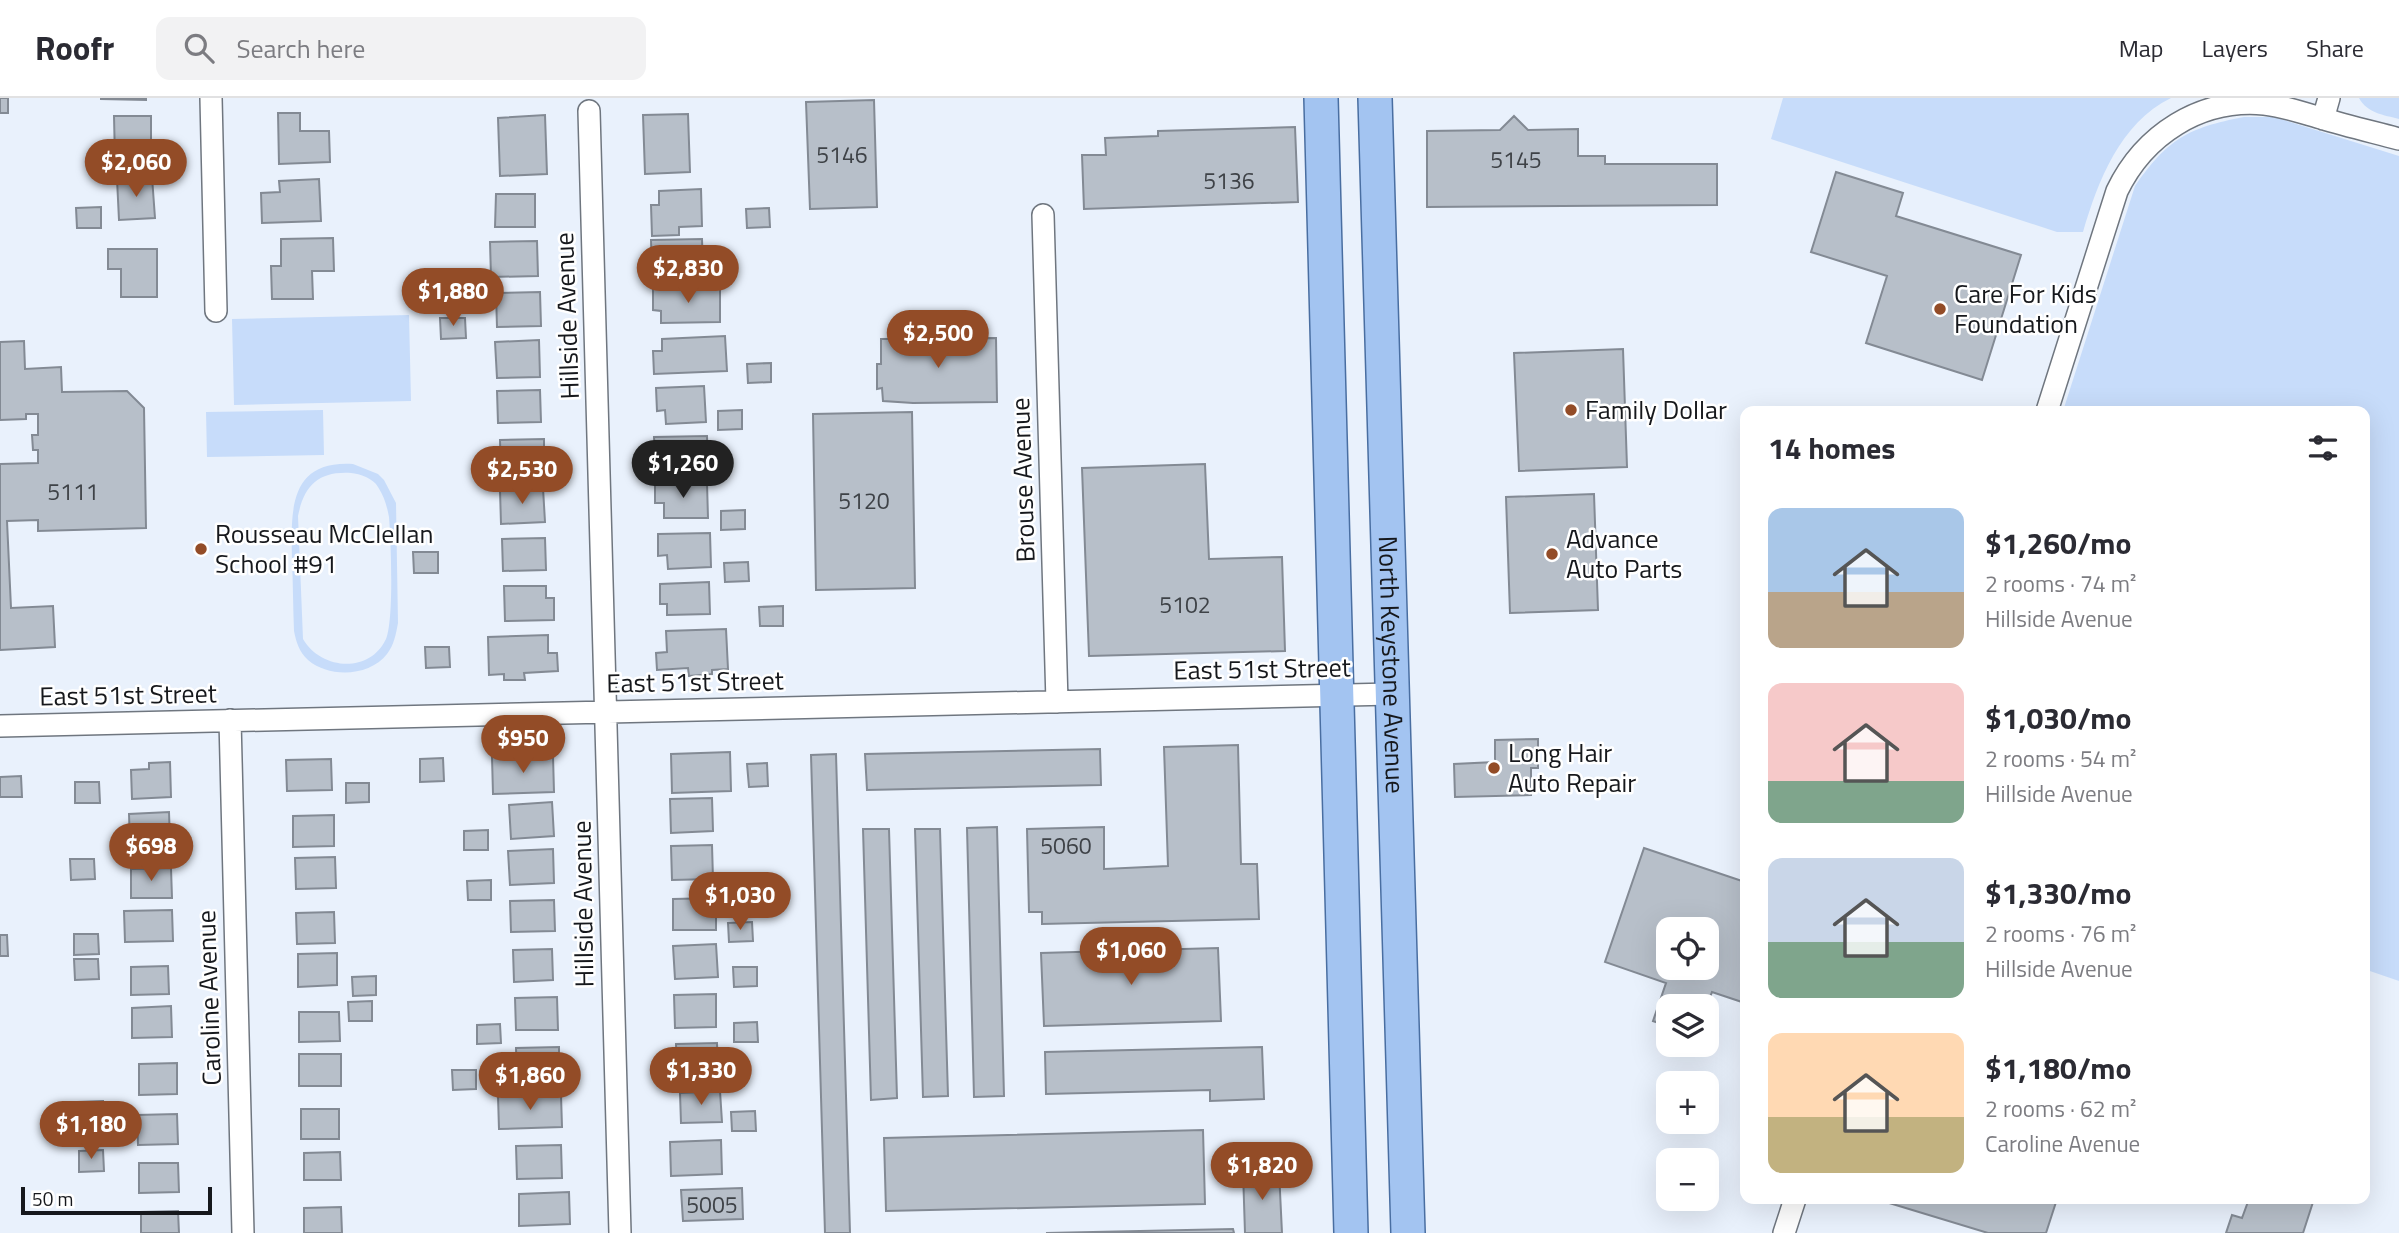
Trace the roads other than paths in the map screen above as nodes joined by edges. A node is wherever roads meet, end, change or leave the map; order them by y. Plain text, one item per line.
1 (211, 98) edge
2 (1321, 98) edge
3 (1375, 98) edge
4 (2329, 98) edge
5 (589, 111) dead end
6 (2323, 119) junction
7 (2399, 139) edge
8 (1043, 215) dead end
9 (216, 311) dead end
10 (2049, 406) edge
11 (1392, 694) junction
12 (1337, 696) junction
13 (1057, 702) junction
14 (607, 712) junction
15 (230, 720) junction
16 (0, 726) edge
17 (1793, 1204) edge
18 (243, 1233) edge
19 (620, 1233) edge
20 (1351, 1233) edge
21 (1408, 1233) edge
22 (1784, 1233) edge

1 - 9 street
2 - 12 main road, North Keystone Avenue
3 - 11 main road, North Keystone Avenue
4 - 6 street
5 - 14 street, Hillside Avenue
6 - 7 street
6 - 10 street
8 - 13 street, Brouse Avenue
11 - 12 street, East 51st Street
11 - 21 main road, North Keystone Avenue
12 - 13 street, East 51st Street
12 - 20 main road, North Keystone Avenue
13 - 14 street, East 51st Street
14 - 15 street, East 51st Street
14 - 19 street, Hillside Avenue
15 - 16 street, East 51st Street
15 - 18 street, Caroline Avenue
17 - 22 street

